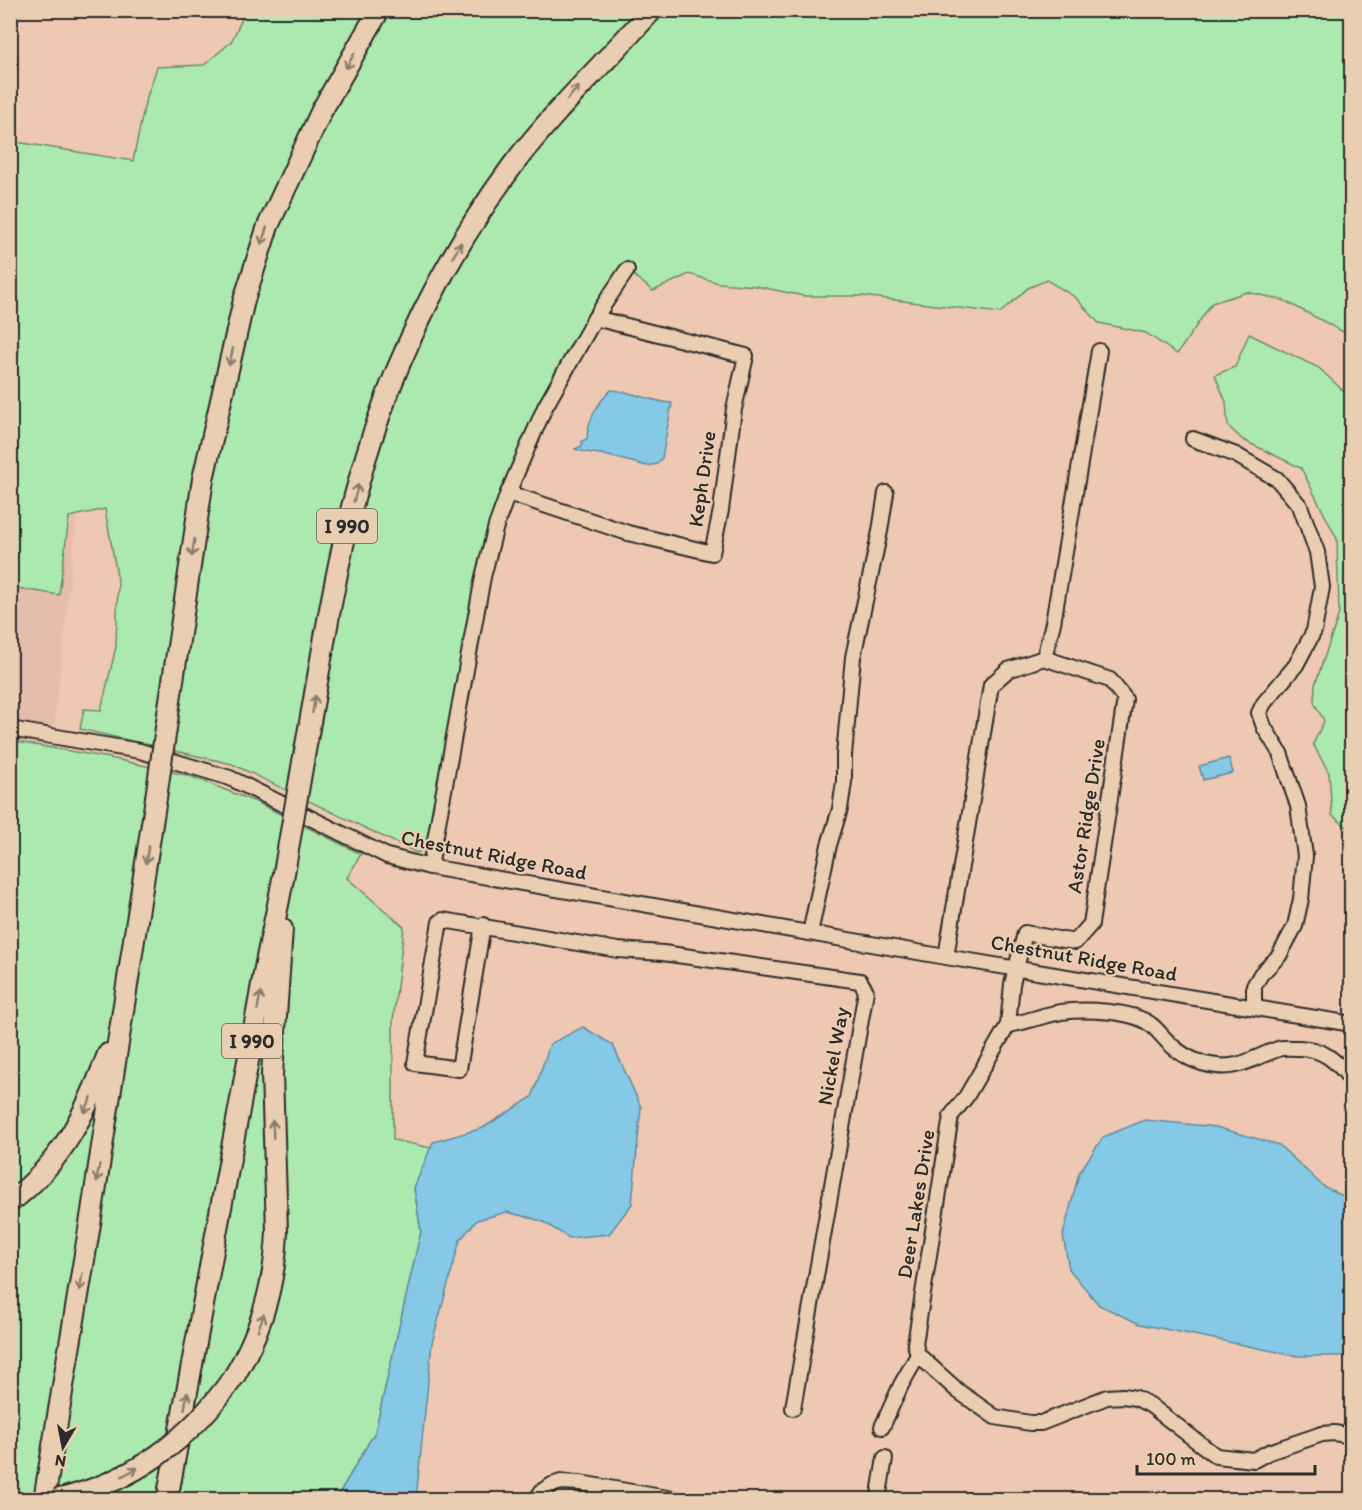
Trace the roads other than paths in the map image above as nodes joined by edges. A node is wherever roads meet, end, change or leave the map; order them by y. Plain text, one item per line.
1 (378, 10) edge
2 (658, 10) edge
3 (647, 16) edge
4 (627, 270) dead end
5 (595, 318) junction
6 (1099, 351) dead end
7 (1193, 439) dead end
8 (508, 493) junction
9 (886, 493) dead end
10 (1044, 658) junction
11 (10, 729) edge
12 (430, 867) junction
13 (283, 878) junction
14 (483, 926) junction
15 (810, 933) junction
16 (946, 957) junction
17 (1016, 967) junction
18 (1254, 1007) junction
19 (123, 1012) junction
20 (1352, 1024) edge
21 (1008, 1025) junction
22 (1352, 1081) edge
23 (10, 1202) edge
24 (918, 1355) junction
25 (793, 1408) dead end
26 (882, 1427) dead end
27 (1352, 1436) edge
28 (885, 1458) dead end
29 (44, 1500) edge
30 (56, 1500) edge
31 (167, 1500) edge
32 (536, 1500) edge
33 (679, 1500) edge
34 (878, 1500) edge

1 -> 19 highway, bridge
2 - 3 highway
13 -> 3 highway, I 990, bridge
4 - 5 street
5 - 8 street
5 - 8 street, Keph Drive
6 - 10 street
7 - 18 street
8 - 12 street
9 - 15 street
10 - 16 street
10 - 17 street, Astor Ridge Drive
11 - 12 street, Chestnut Ridge Road
12 - 15 street, Chestnut Ridge Road
30 -> 13 highway, bridge
31 -> 13 highway, I 990
14 - 14 street, Nickel Way
14 - 25 street, Nickel Way
15 - 16 street, Chestnut Ridge Road
16 - 17 street, Chestnut Ridge Road
17 - 18 street, Chestnut Ridge Road
17 - 21 street, Deer Lakes Drive
18 - 20 street, Chestnut Ridge Road
19 -> 23 highway
19 -> 29 highway
21 - 22 street
21 - 24 street, Deer Lakes Drive
24 - 26 street, Deer Lakes Drive
24 - 27 street
28 - 34 street
32 - 33 street

